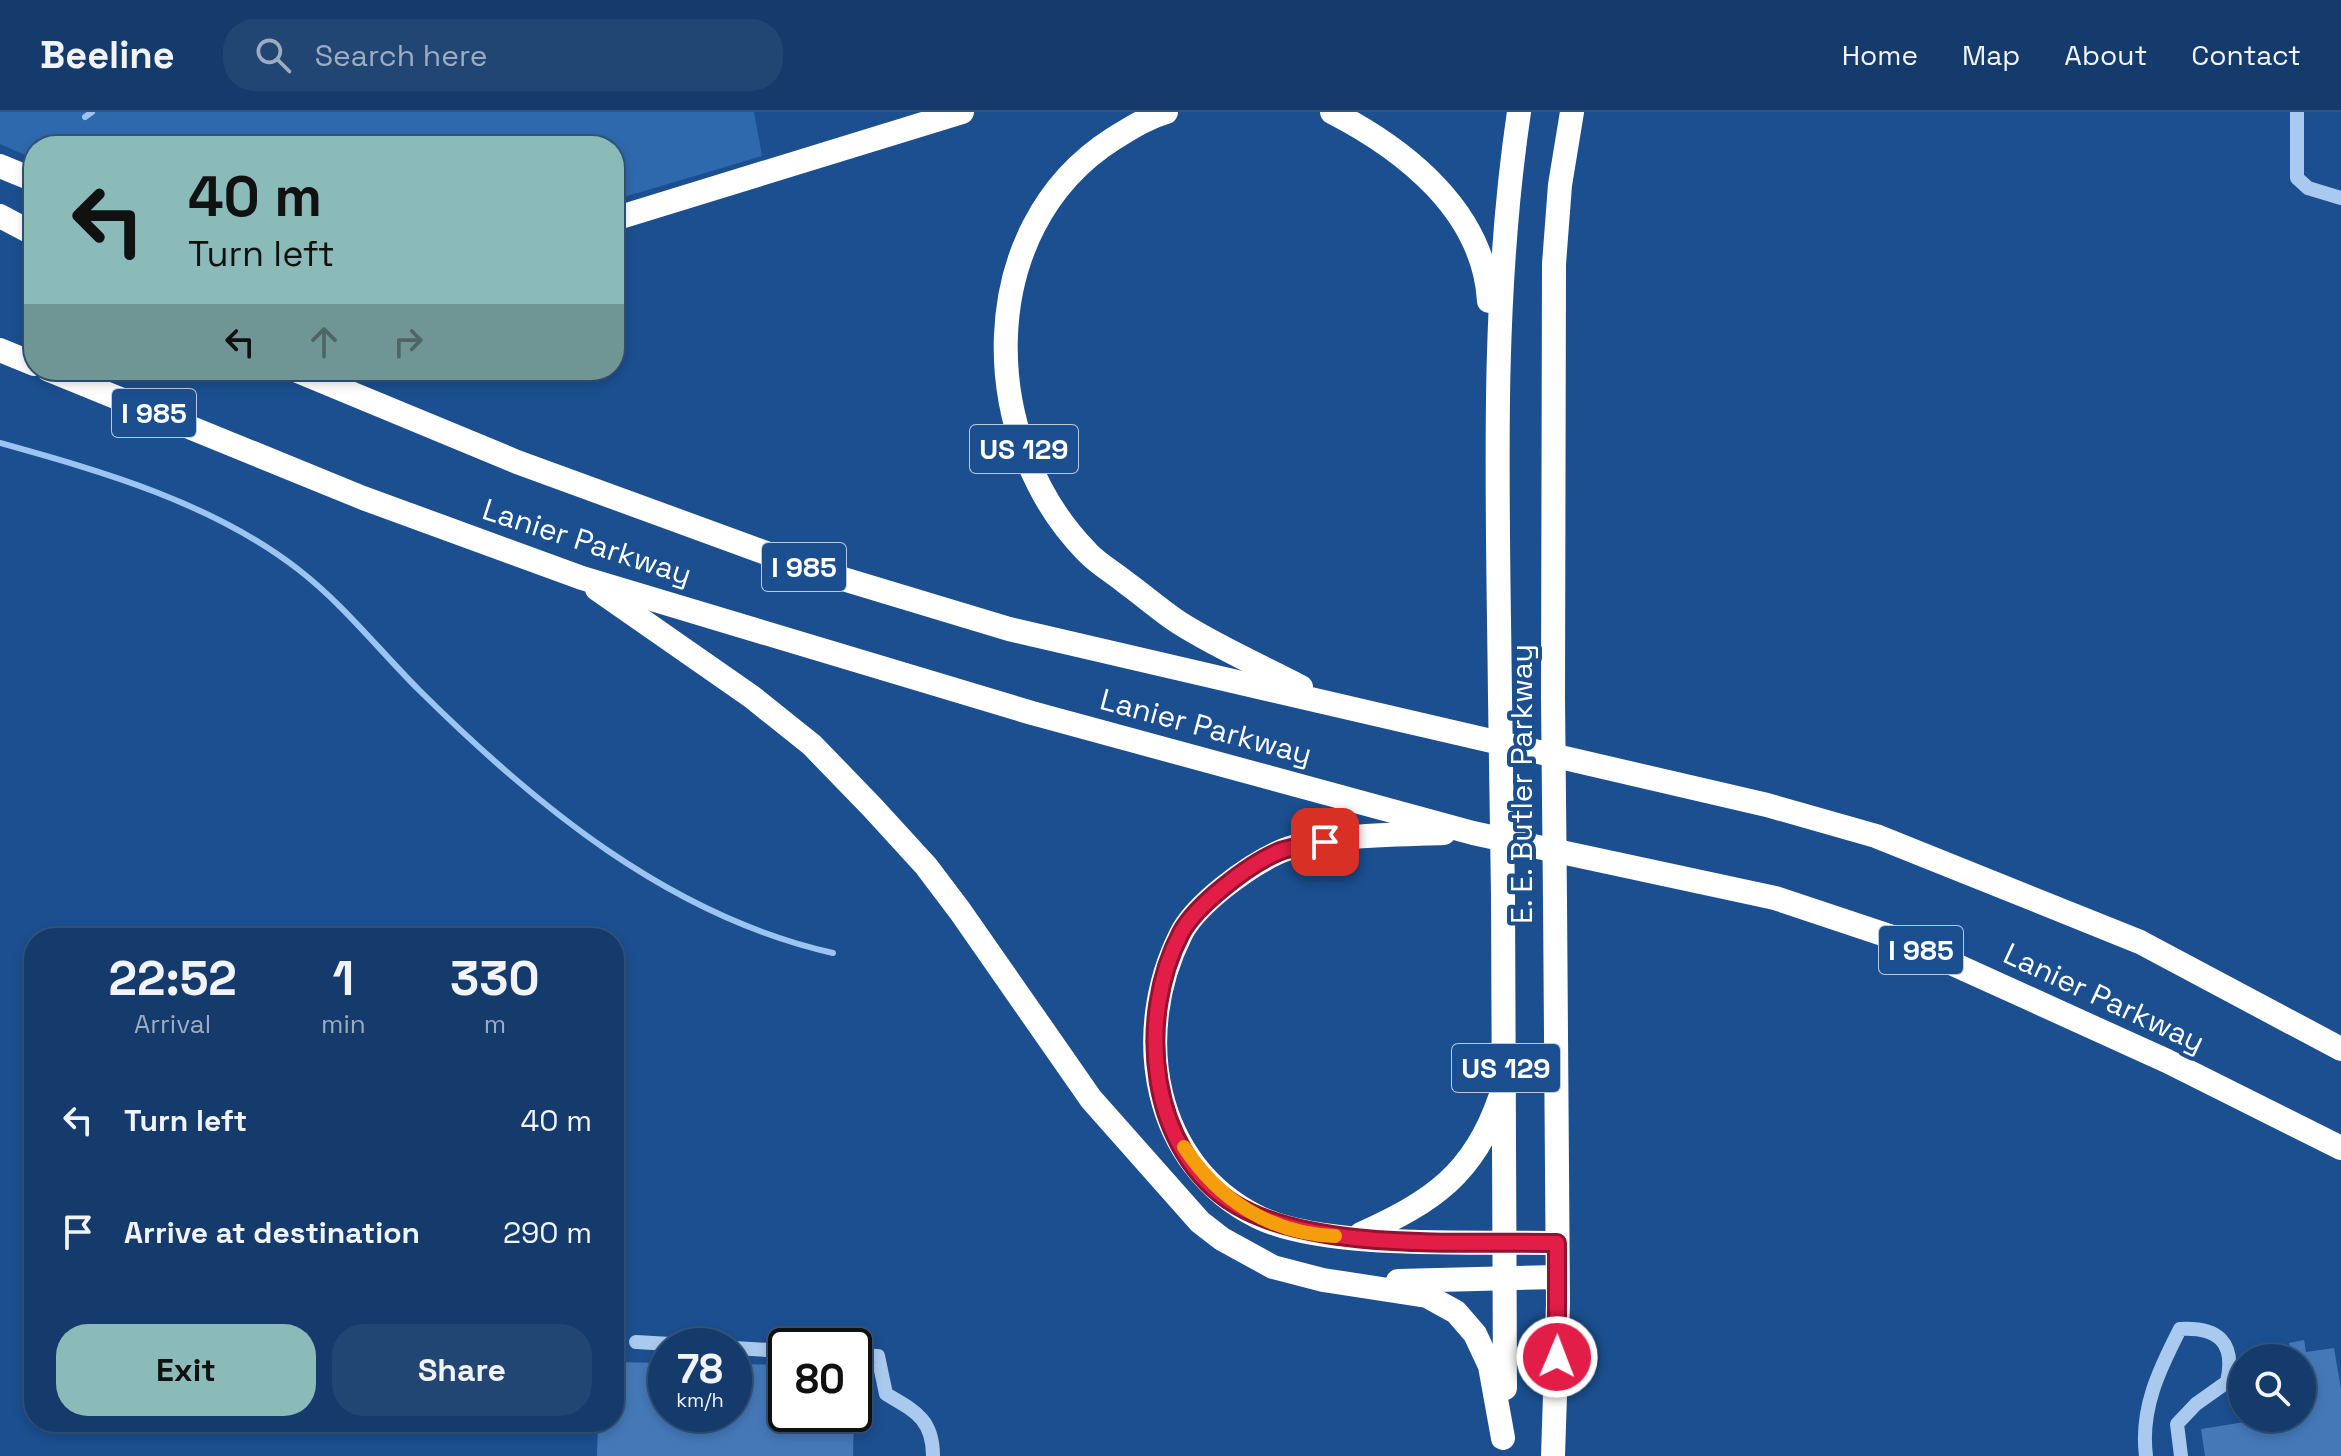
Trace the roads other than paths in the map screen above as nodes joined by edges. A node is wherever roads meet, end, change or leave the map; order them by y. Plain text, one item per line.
1 (962, 112) edge
2 (1166, 112) edge
3 (1332, 112) edge
4 (1519, 112) edge
5 (1572, 112) edge
6 (2297, 112) edge
7 (0, 166) edge
8 (24, 176) edge
9 (2341, 198) edge
10 (0, 216) edge
11 (624, 216) edge
12 (24, 229) edge
13 (0, 350) edge
14 (24, 360) edge
15 (74, 380) edge
16 (319, 380) edge
17 (1497, 428) junction
18 (582, 578) junction
19 (1332, 703) junction
20 (1473, 833) junction
21 (2341, 1049) edge
22 (1506, 1080) junction
23 (2341, 1148) edge
24 (1356, 1237) junction
25 (1505, 1242) junction
26 (1557, 1243) junction
27 (1505, 1277) junction
28 (1557, 1277) junction
29 (1352, 1284) junction
30 (636, 1342) dead end
31 (648, 1343) edge
32 (872, 1356) edge
33 (1502, 1447) edge
34 (933, 1456) edge
35 (1553, 1456) edge
36 (2146, 1456) edge
37 (2181, 1456) edge

1 - 11 highway
2 - 19 highway, US 129
3 - 17 highway, US 129
4 - 17 highway, E. E. Butler Parkway
5 - 26 highway, E. E. Butler Parkway, bridge
6 - 9 street
7 - 8 highway
10 - 12 highway
13 - 14 highway
15 - 18 highway, Lanier Parkway / I 985
16 - 19 highway, Lanier Parkway / I 985
17 - 22 highway, E. E. Butler Parkway / US 129, bridge
18 - 20 highway, Lanier Parkway / I 985
18 - 29 highway
19 - 21 highway, Lanier Parkway / I 985
20 - 23 highway, Lanier Parkway / I 985
20 - 24 highway
22 - 24 highway
22 - 25 highway, E. E. Butler Parkway / US 129
24 - 25 highway
25 - 26 highway
25 - 27 highway, E. E. Butler Parkway / US 129
26 - 28 highway, E. E. Butler Parkway
27 - 28 highway
27 - 29 highway
27 - 33 highway, E. E. Butler Parkway / US 129
28 - 35 highway, E. E. Butler Parkway
29 - 33 highway
30 - 31 street
32 - 34 street
36 - 37 street

